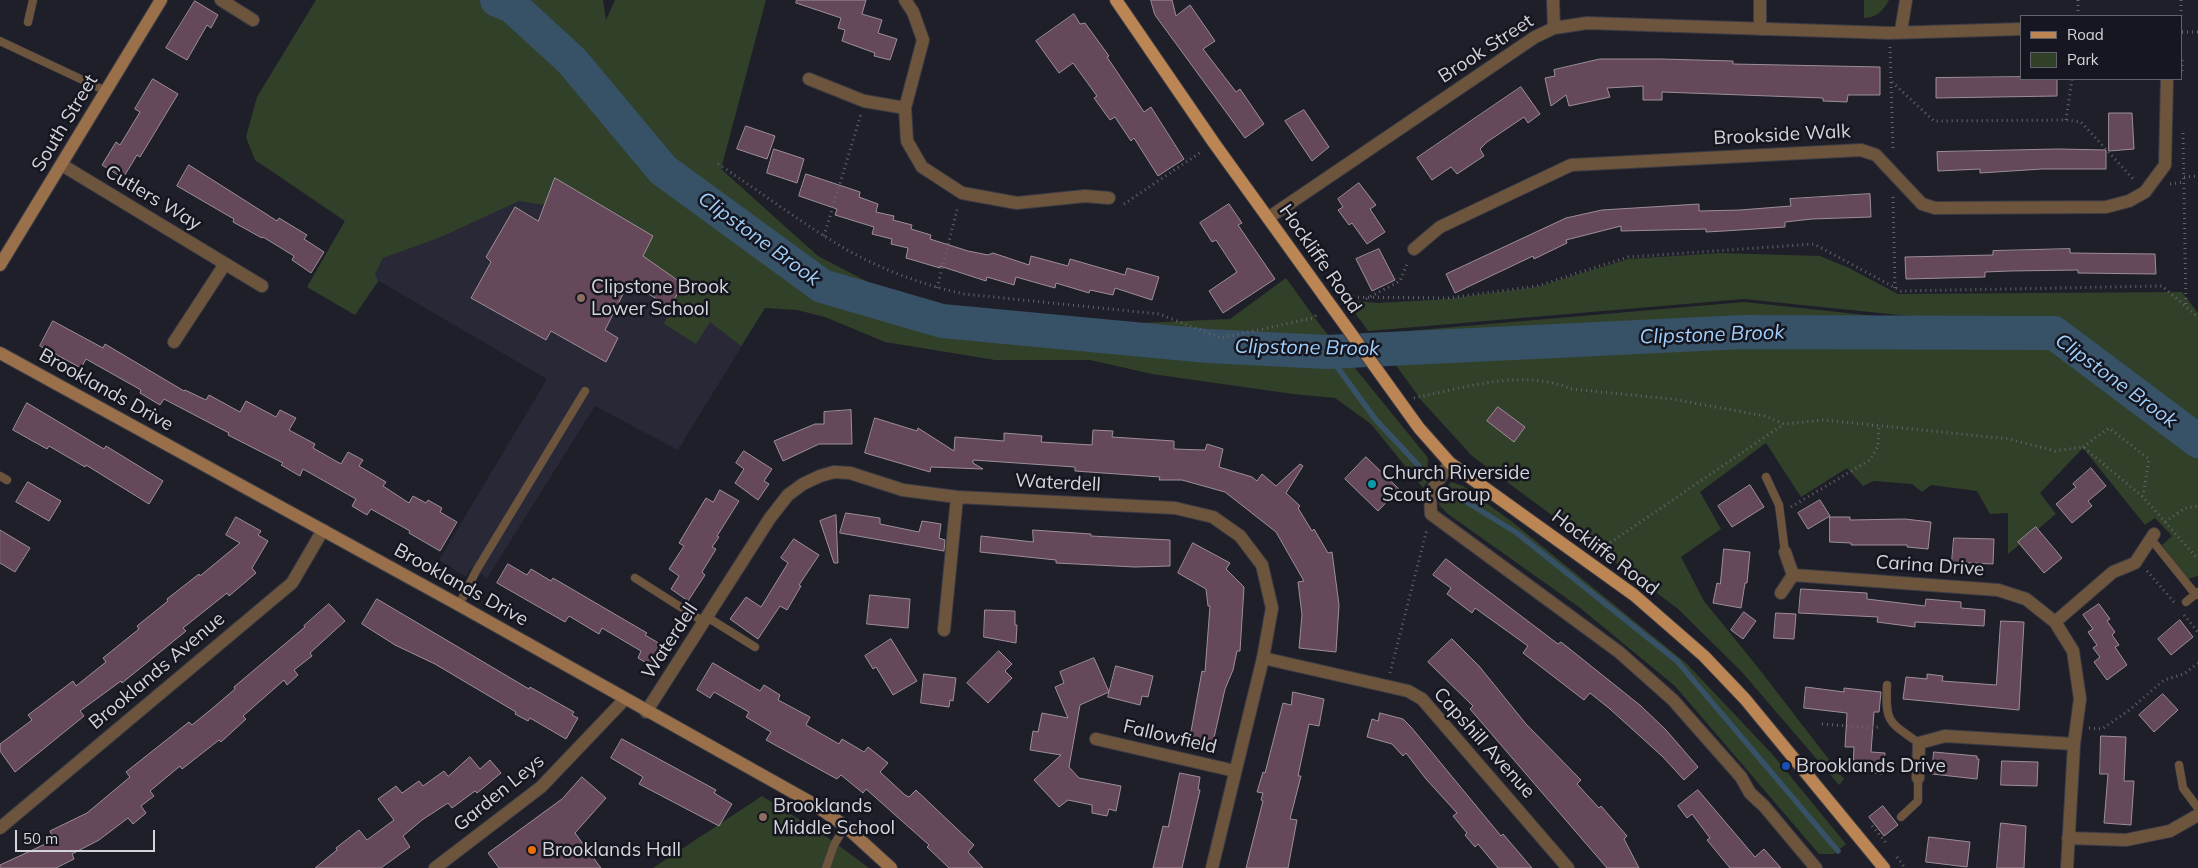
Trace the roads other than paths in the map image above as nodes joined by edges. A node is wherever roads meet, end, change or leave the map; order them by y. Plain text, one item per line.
1 (33, 0) edge
2 (161, 0) edge
3 (221, 0) edge
4 (905, 0) edge
5 (1116, 0) edge
6 (1553, 0) edge
7 (1760, 0) edge
8 (1906, 0) edge
9 (253, 20) dead end
10 (28, 22) dead end
11 (1554, 28) junction
12 (1760, 29) junction
13 (2020, 29) edge
14 (1901, 31) junction
15 (0, 41) edge
16 (809, 79) dead end
17 (2167, 80) edge
18 (106, 91) junction
19 (905, 108) junction
20 (62, 166) junction
21 (1110, 198) road end
22 (1268, 218) junction
23 (1414, 249) road end
24 (225, 264) junction
25 (0, 265) edge
26 (262, 286) dead end
27 (174, 342) dead end
28 (0, 353) edge
29 (585, 391) dead end
30 (1450, 463) junction
31 (1766, 477) dead end
32 (957, 497) junction
33 (323, 530) junction
34 (2152, 536) joint
35 (1785, 552) joint
36 (1793, 575) junction
37 (635, 578) dead end
38 (1781, 593) dead end
39 (2197, 594) edge
40 (2186, 602) dead end
41 (459, 605) junction
42 (706, 620) junction
43 (2055, 622) junction
44 (944, 630) dead end
45 (755, 647) dead end
46 (1262, 658) junction
47 (1887, 685) dead end
48 (625, 700) junction
49 (646, 712) junction
50 (1096, 739) dead end
51 (1919, 743) junction
52 (2074, 744) junction
53 (2179, 765) dead end
54 (1235, 771) junction
55 (1918, 778) joint
56 (2198, 808) edge
57 (2198, 815) edge
58 (1901, 817) dead end
59 (845, 826) junction
60 (0, 828) edge
61 (2068, 838) junction
62 (828, 866) edge
63 (435, 868) edge
64 (890, 868) edge
65 (1212, 868) edge
66 (1568, 868) edge
67 (1816, 868) edge
68 (1884, 868) edge
69 (2067, 868) edge

1 - 10 lane
2 - 18 street, South Street
3 - 9 street
4 - 19 street
5 - 22 main road, Hockliffe Road
6 - 11 street
7 - 12 street
8 - 14 street
11 - 12 street, Brook Street
11 - 22 street, Brook Street
12 - 14 street, Brook Street
13 - 14 street, Brook Street
15 - 18 lane
16 - 19 street
17 - 23 street, Brookside Walk
18 - 20 street, South Street
19 - 21 street
20 - 24 street, Cutlers Way
20 - 25 street, South Street
22 - 30 main road, Hockliffe Road
24 - 26 street, Cutlers Way
24 - 27 street
28 - 33 street, Brooklands Drive
29 - 41 lane
30 - 67 street
30 - 68 main road, Hockliffe Road
31 - 35 lane
32 - 42 street, Waterdell
32 - 44 street
32 - 46 street, Waterdell
33 - 41 street, Brooklands Drive
33 - 60 street, Brooklands Avenue
34 - 39 lane
34 - 43 street
35 - 36 street
36 - 38 street
36 - 43 street, Carina Drive
37 - 42 lane
39 - 40 lane
41 - 48 street, Brooklands Drive
42 - 45 lane
42 - 49 street, Waterdell
43 - 52 street, Carina Drive
46 - 54 street, Waterdell
46 - 66 street, Capshill Avenue
47 - 51 lane
48 - 49 street, Brooklands Drive
48 - 63 street, Garden Leys
49 - 59 street, Brooklands Drive
50 - 54 street, Fallowfield
51 - 52 street
51 - 55 street
52 - 61 street, Carina Drive
53 - 56 lane
54 - 65 street, Waterdell
55 - 58 lane
57 - 61 street
59 - 62 lane
59 - 64 street, Brooklands Drive
61 - 69 street, Carina Drive

